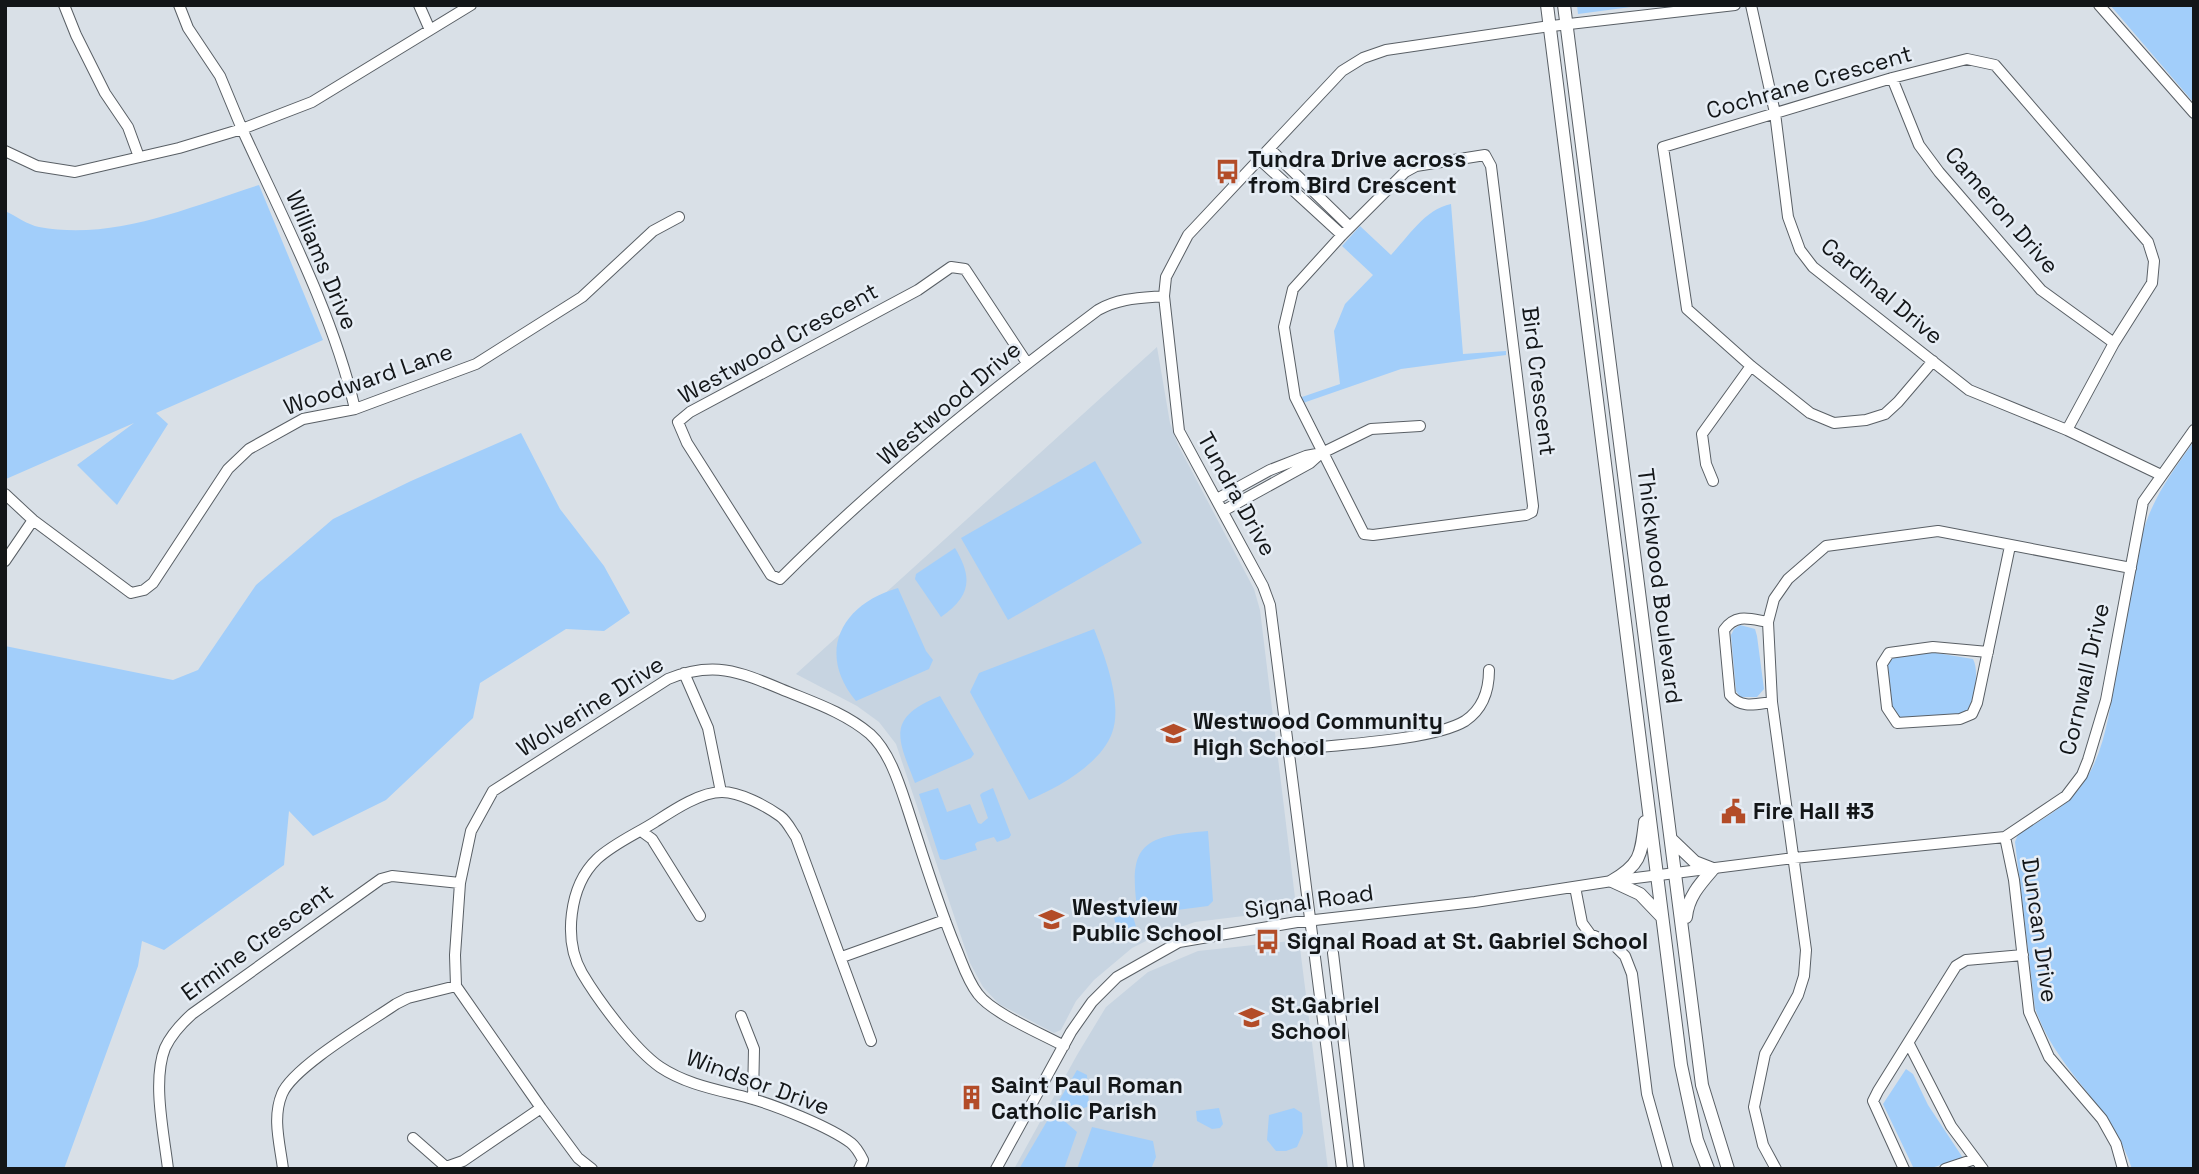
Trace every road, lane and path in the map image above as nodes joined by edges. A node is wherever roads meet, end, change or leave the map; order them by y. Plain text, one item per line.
1 (64, 5) edge
2 (179, 5) edge
3 (419, 5) edge
4 (471, 5) edge
5 (1547, 5) edge
6 (1564, 5) edge
7 (1735, 5) edge
8 (1751, 5) edge
9 (2099, 5) edge
10 (1567, 25) junction
11 (1550, 27) junction
12 (430, 30) junction
13 (1892, 78) junction
14 (1774, 113) junction
15 (2194, 113) edge
16 (242, 129) junction
17 (1270, 149) junction
18 (5, 151) edge
19 (139, 157) junction
20 (1259, 159) junction
21 (1311, 188) junction
22 (1302, 198) junction
23 (679, 217) dead end
24 (1346, 231) junction
25 (1164, 296) junction
26 (2114, 343) junction
27 (1933, 361) junction
28 (1027, 363) junction
29 (1751, 366) junction
30 (355, 410) junction
31 (1420, 426) dead end
32 (2067, 430) junction
33 (2194, 430) edge
34 (1322, 453) junction
35 (1270, 470) junction
36 (2161, 475) junction
37 (1277, 481) junction
38 (1713, 481) dead end
39 (5, 494) edge
40 (1217, 499) junction
41 (1223, 511) junction
42 (33, 520) junction
43 (2010, 546) junction
44 (5, 561) edge
45 (2131, 568) junction
46 (780, 579) joint
47 (1768, 622) junction
48 (1988, 652) junction
49 (1489, 670) dead end
50 (684, 673) junction
51 (1772, 702) junction
52 (1289, 750) junction
53 (721, 792) junction
54 (1648, 806) junction
55 (641, 831) junction
56 (2005, 837) junction
57 (1672, 840) junction
58 (1794, 858) junction
59 (1713, 869) junction
60 (1676, 873) junction
61 (1657, 876) junction
62 (1612, 881) junction
63 (460, 883) junction
64 (1576, 887) junction
65 (700, 916) dead end
66 (1662, 918) junction
67 (945, 920) junction
68 (1310, 920) junction
69 (1684, 935) junction
70 (1333, 953) dead end
71 (2023, 955) junction
72 (842, 957) junction
73 (456, 986) junction
74 (1340, 1011) junction
75 (1322, 1013) junction
76 (741, 1016) dead end
77 (871, 1041) dead end
78 (1909, 1044) junction
79 (1064, 1046) junction
80 (752, 1099) junction
81 (541, 1108) junction
82 (413, 1138) dead end
83 (1975, 1159) junction
84 (166, 1168) edge
85 (283, 1169) edge
86 (593, 1169) edge
87 (859, 1169) edge
88 (996, 1169) edge
89 (1342, 1169) edge
90 (1359, 1169) edge
91 (1668, 1169) edge
92 (1708, 1169) edge
93 (1728, 1169) edge
94 (1776, 1169) edge
95 (1904, 1169) edge
96 (1945, 1169) edge
97 (1983, 1169) edge
98 (2123, 1169) edge

1 - 19 street
2 - 16 street, Williams Drive
3 - 12 street
4 - 12 street
5 - 11 main road, Thickwood Boulevard
6 - 10 main road, Thickwood Boulevard
7 - 10 street
8 - 14 street, Cardinal Drive
9 - 15 street
10 - 11 street, Tundra Drive
10 - 57 main road, Thickwood Boulevard
11 - 17 street, Tundra Drive
11 - 54 main road, Thickwood Boulevard
12 - 16 street
13 - 14 street, Cochrane Crescent
13 - 26 street, Cameron Drive
13 - 26 street, Cochrane Crescent
14 - 27 street, Cardinal Drive
14 - 29 street, Cochrane Crescent
16 - 19 street
16 - 30 street, Williams Drive
17 - 20 street, Tundra Drive
17 - 21 street
18 - 19 street
20 - 22 street
20 - 25 street, Tundra Drive
21 - 22 street
21 - 24 street
22 - 24 street
23 - 30 street, Woodward Lane
24 - 34 street, Bird Crescent
24 - 34 street, Bird Crescent
25 - 28 street, Westwood Drive
25 - 40 street, Tundra Drive
26 - 32 street, Cochrane Crescent
27 - 29 street, Cochrane Crescent
27 - 32 street, Cardinal Drive
28 - 46 street, Westwood Drive
28 - 46 street, Westwood Crescent
29 - 38 street
30 - 42 street, Woodward Lane
31 - 34 street
32 - 36 street, Cardinal Drive
33 - 36 street, Cornwall Drive
34 - 35 street
34 - 37 street
35 - 37 street
35 - 40 street
36 - 45 street, Cornwall Drive
37 - 41 street
39 - 42 street, Woodward Lane
40 - 41 street, Tundra Drive
41 - 52 street, Tundra Drive
42 - 44 street
43 - 45 street
43 - 47 street
43 - 48 street
45 - 56 street, Cornwall Drive
47 - 51 street
47 - 51 street
48 - 48 street
49 - 52 street
50 - 53 street
50 - 63 street, Wolverine Drive
50 - 67 street, Wolverine Drive
51 - 58 street
52 - 68 street, Tundra Drive
53 - 55 street, Windsor Drive
53 - 72 street
54 - 61 main road, Thickwood Boulevard
54 - 62 main road
55 - 65 street
55 - 80 street, Windsor Drive
56 - 58 street, Cornwall Drive
56 - 71 street, Duncan Drive
57 - 59 main road
57 - 60 main road, Thickwood Boulevard
58 - 59 street, Cornwall Drive
58 - 94 street
59 - 60 street, Cornwall Drive
59 - 69 main road
60 - 61 street, Cornwall Drive
60 - 69 main road, Thickwood Boulevard
61 - 62 street, Signal Road
61 - 66 main road, Thickwood Boulevard
62 - 64 street, Signal Road
62 - 66 main road
63 - 73 street, Wolverine Drive
63 - 84 street, Ermine Crescent
64 - 68 street, Signal Road
64 - 91 street
66 - 92 main road, Thickwood Boulevard
67 - 72 street
67 - 79 street, Wolverine Drive
68 - 75 street, Tundra Drive
68 - 79 street, Signal Road
69 - 93 main road, Thickwood Boulevard
70 - 74 street
71 - 78 street
71 - 98 street, Duncan Drive
72 - 77 street
73 - 81 street
73 - 85 street
74 - 75 street
74 - 90 street
75 - 89 street, Tundra Drive
76 - 80 street
78 - 83 street
78 - 95 street
79 - 88 street, Signal Road
80 - 87 street, Windsor Drive
81 - 82 street
81 - 86 street
83 - 96 street
83 - 97 street

